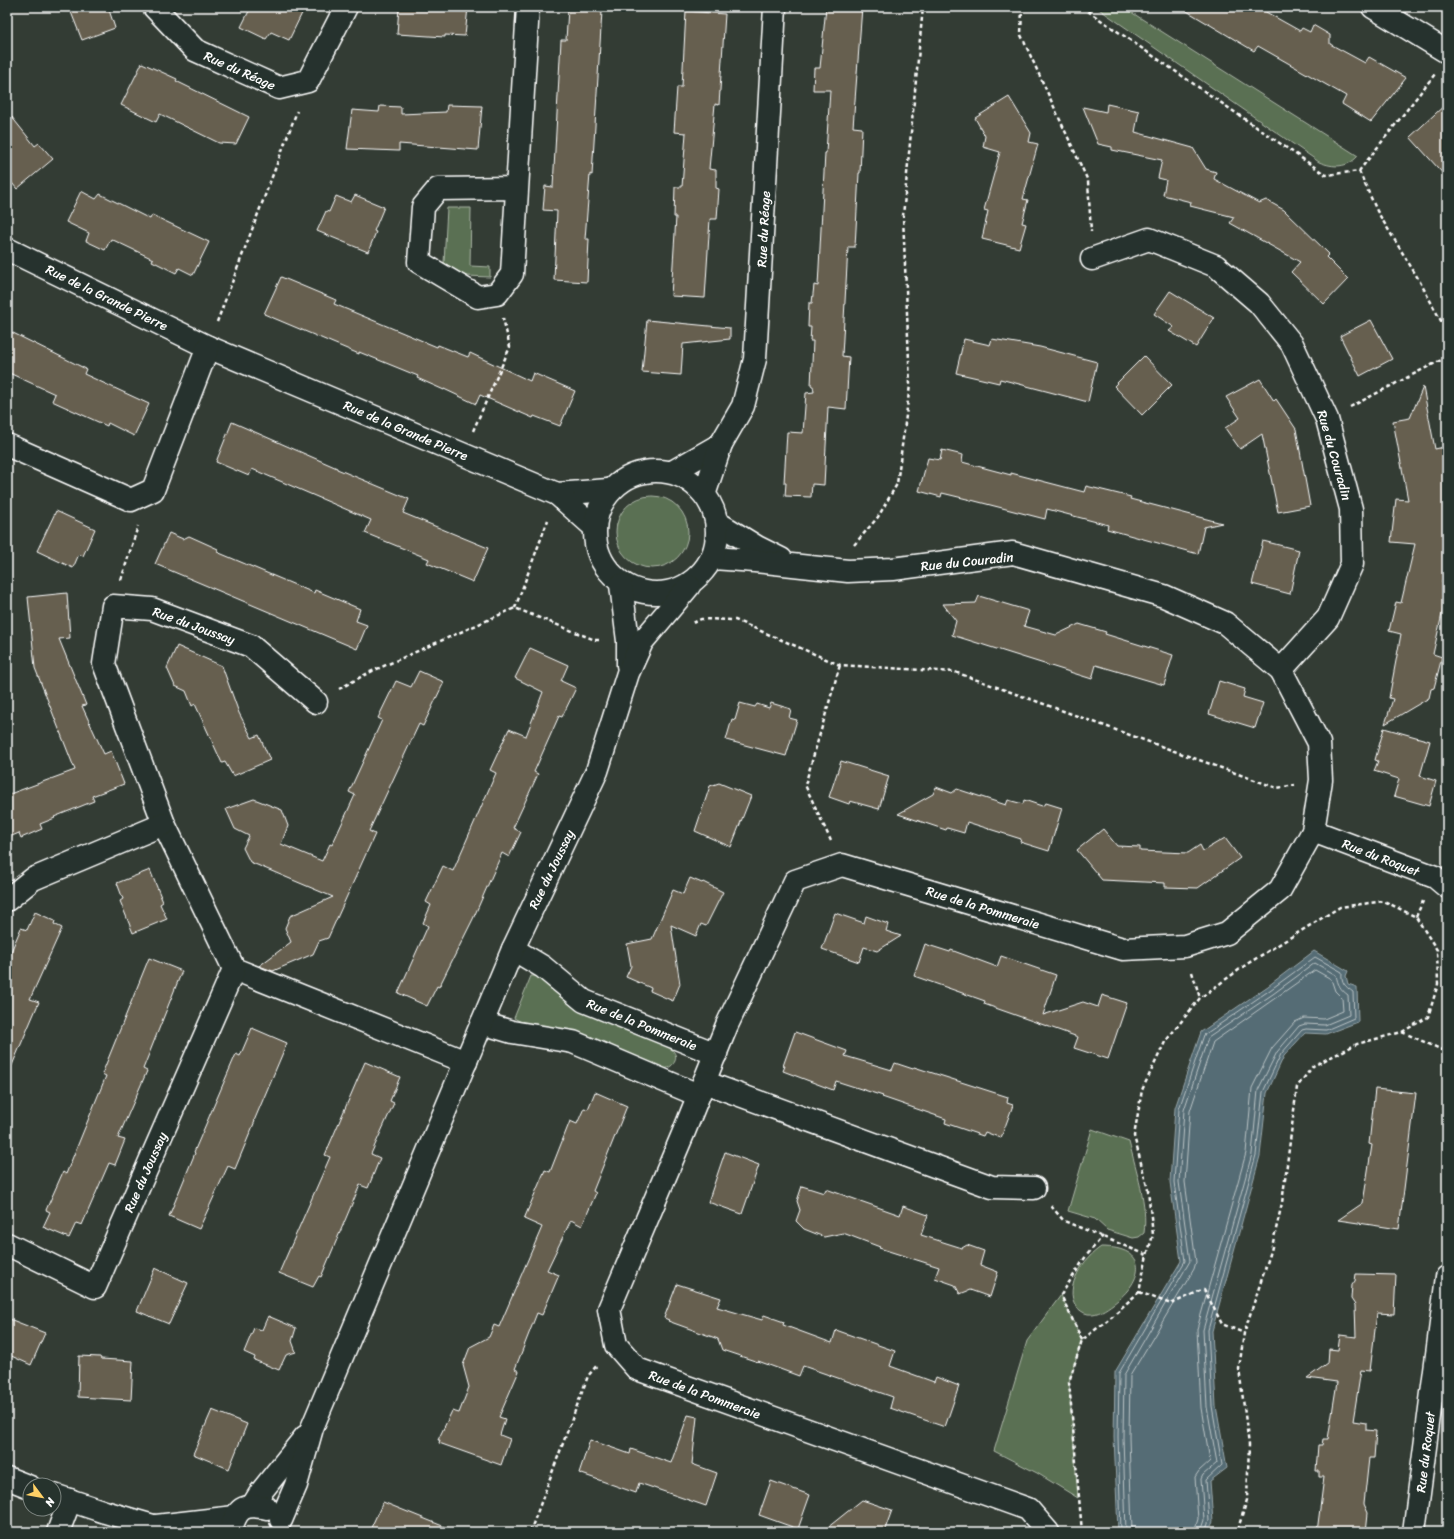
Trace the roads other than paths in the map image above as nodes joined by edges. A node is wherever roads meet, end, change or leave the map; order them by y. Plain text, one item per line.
1 (154, 7) edge
2 (346, 7) edge
3 (528, 7) edge
4 (775, 7) edge
5 (1373, 7) edge
6 (1447, 52) edge
7 (516, 188) junction
8 (7, 249) edge
9 (1092, 259) road end
10 (208, 347) junction
11 (721, 444) junction
12 (7, 445) edge
13 (674, 471) junction
14 (608, 490) junction
15 (705, 492) junction
16 (557, 494) junction
17 (718, 522) junction
18 (593, 526) junction
19 (713, 558) junction
20 (793, 565) junction
21 (621, 585) junction
22 (689, 586) junction
23 (1281, 670) junction
24 (628, 673) junction
25 (316, 702) road end
26 (164, 824) junction
27 (1313, 831) junction
28 (1447, 887) edge
29 (7, 900) edge
30 (513, 948) junction
31 (234, 969) junction
32 (482, 1023) junction
33 (716, 1054) junction
34 (466, 1062) junction
35 (701, 1089) junction
36 (1034, 1188) road end
37 (7, 1244) edge
38 (1447, 1277) edge
39 (312, 1428) junction
40 (7, 1478) edge
41 (22, 1483) edge
42 (62, 1498) edge
43 (60, 1517) edge
44 (239, 1518) edge
45 (282, 1526) edge
46 (164, 1529) edge
47 (58, 1532) edge
48 (1048, 1532) edge
49 (1414, 1532) edge

1 - 2 street, Rue du Réage
3 - 7 street
4 - 11 street, Rue du Réage
5 - 6 street
7 - 7 street
8 - 10 street, Rue de la Grande Pierre
9 - 23 street, Rue du Couradin
10 - 12 street
10 - 16 street, Rue de la Grande Pierre
11 - 13 street
11 - 15 street, Rue du Réage
13 - 14 street
13 - 15 street
14 - 16 street, Rue de la Grande Pierre
14 - 18 street
15 - 17 street
16 - 18 street
17 - 19 street
17 - 20 street
18 - 21 street
19 - 20 street, Rue du Couradin
19 - 22 street
20 - 23 street, Rue du Couradin
21 - 22 street
21 - 24 street, Rue du Joussay
22 - 24 street, Rue du Joussay
23 - 27 street, Rue du Couradin
24 - 30 street, Rue du Joussay
25 - 26 street, Rue du Joussay
26 - 29 street
26 - 31 street
27 - 28 street, Rue du Roquet
27 - 33 street, Rue de la Pommeraie
30 - 32 street, Rue du Joussay
30 - 33 street, Rue de la Pommeraie
31 - 34 street
31 - 37 street, Rue du Joussay
32 - 34 street, Rue du Joussay
32 - 35 street
33 - 35 street
34 - 39 street, Rue du Joussay
35 - 36 street
35 - 48 street, Rue de la Pommeraie
38 - 49 street, Rue du Roquet
39 - 44 street, Rue du Joussay
39 - 45 street, Rue du Joussay
40 - 41 street
42 - 46 street
43 - 47 street
44 - 45 street
44 - 46 street

